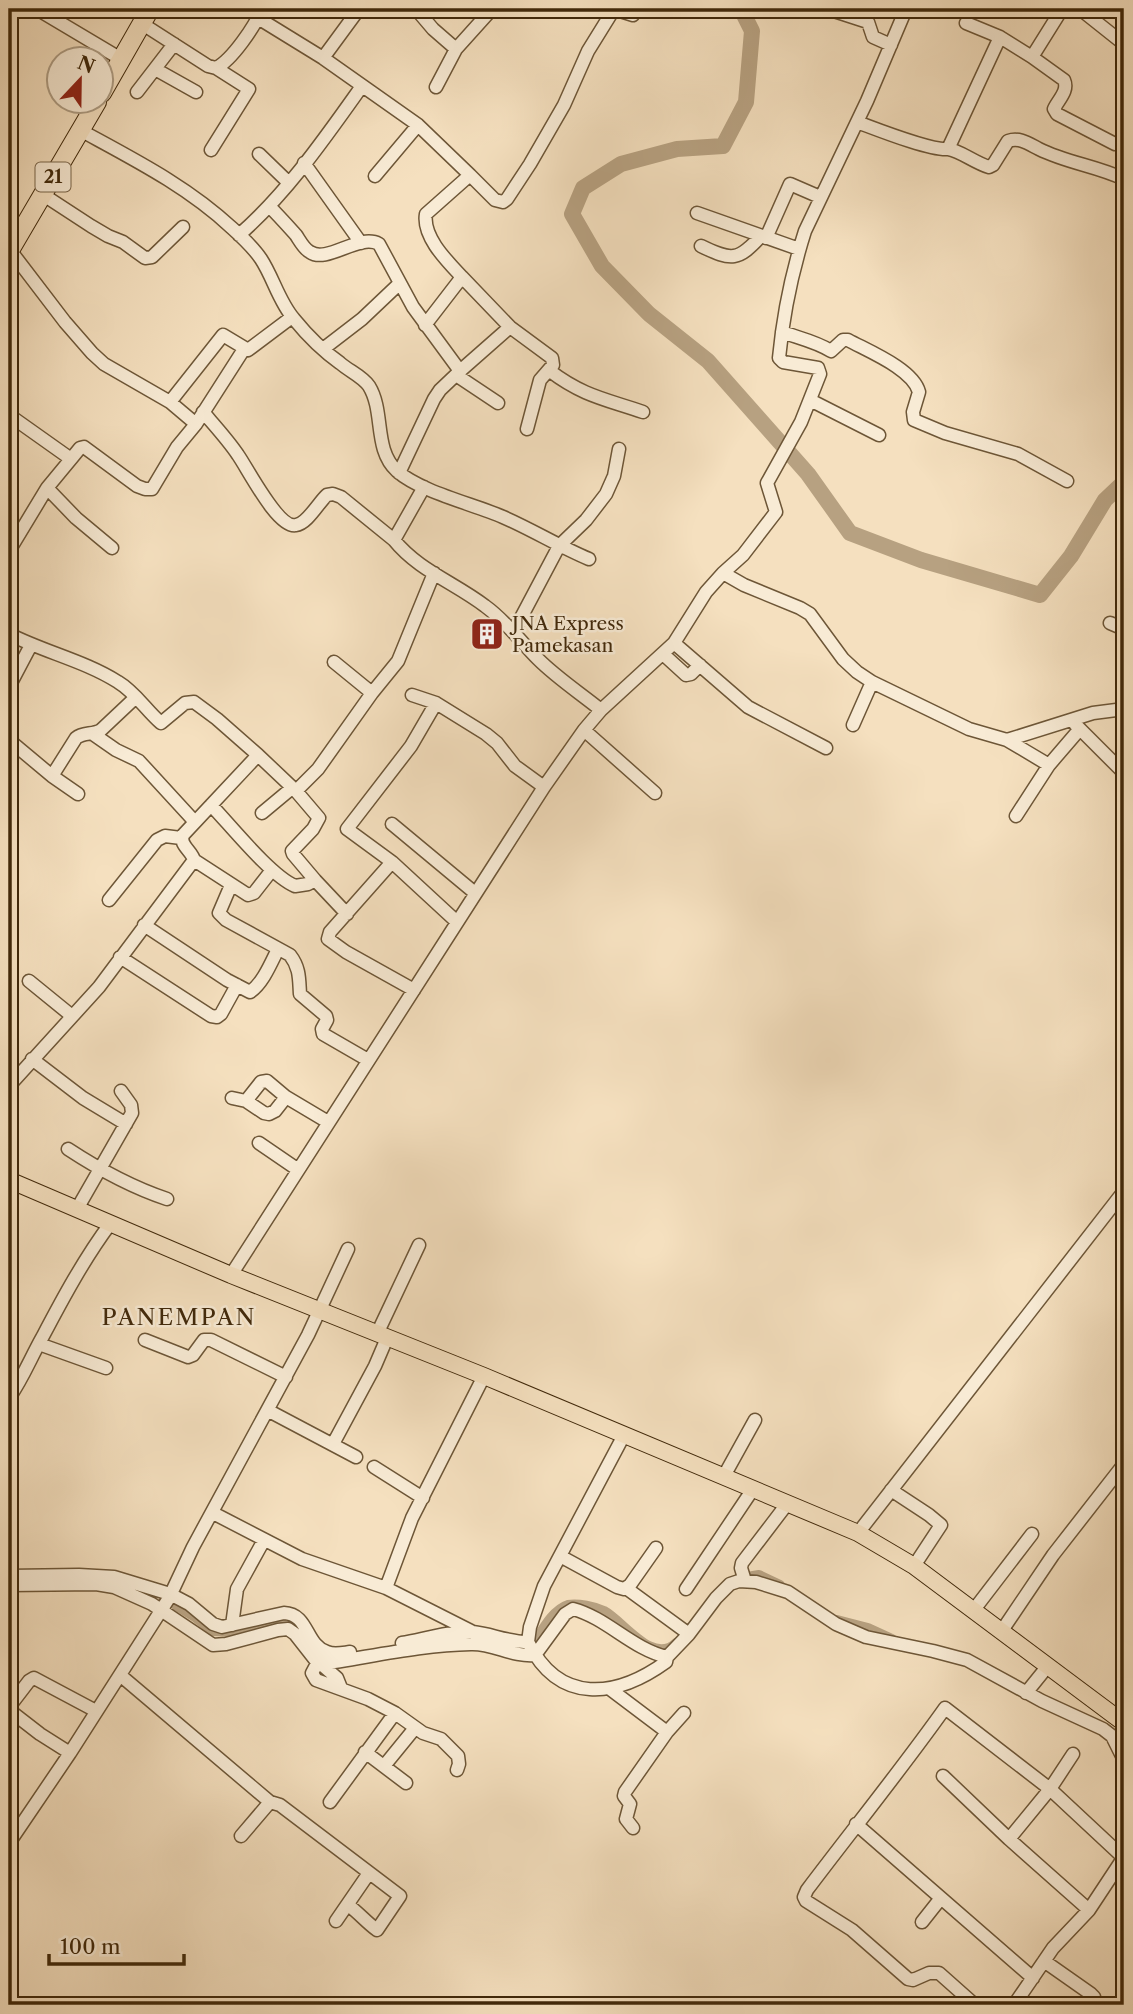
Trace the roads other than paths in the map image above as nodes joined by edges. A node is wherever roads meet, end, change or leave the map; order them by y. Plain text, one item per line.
1 (37, 9) edge
2 (416, 9) edge
3 (492, 9) edge
4 (614, 9) edge
5 (828, 9) edge
6 (906, 9) edge
7 (1062, 9) edge
8 (1080, 9) edge
9 (356, 10) edge
10 (143, 14) edge
11 (260, 14) edge
12 (633, 15) dead end
13 (966, 23) dead end
14 (1000, 37) junction
15 (174, 44) junction
16 (1124, 44) edge
17 (93, 46) edge
18 (891, 46) junction
19 (456, 49) junction
20 (116, 54) edge
21 (1032, 57) junction
22 (323, 58) junction
23 (216, 68) junction
24 (155, 69) junction
25 (362, 86) junction
26 (436, 87) dead end
27 (137, 92) dead end
28 (196, 92) dead end
29 (75, 116) edge
30 (88, 116) edge
31 (857, 122) junction
32 (418, 125) junction
33 (80, 130) junction
34 (1115, 144) dead end
35 (948, 149) junction
36 (211, 150) dead end
37 (259, 154) dead end
38 (304, 163) junction
39 (470, 175) junction
40 (375, 176) dead end
41 (1124, 179) edge
42 (289, 183) junction
43 (42, 194) junction
44 (820, 197) junction
45 (269, 206) junction
46 (697, 213) dead end
47 (183, 227) dead end
48 (9, 232) edge
49 (239, 235) junction
50 (763, 237) junction
51 (361, 243) junction
52 (701, 246) dead end
53 (799, 249) junction
54 (9, 251) edge
55 (461, 277) junction
56 (400, 283) junction
57 (292, 317) junction
58 (425, 326) junction
59 (510, 327) junction
60 (782, 332) junction
61 (244, 349) junction
62 (323, 349) junction
63 (550, 371) junction
64 (458, 373) junction
65 (810, 400) junction
66 (170, 402) junction
67 (499, 403) dead end
68 (203, 412) junction
69 (643, 412) dead end
70 (9, 415) edge
71 (196, 424) junction
72 (527, 429) dead end
73 (879, 435) dead end
74 (619, 449) dead end
75 (71, 459) junction
76 (399, 473) junction
77 (1067, 481) dead end
78 (424, 487) junction
79 (47, 488) junction
80 (394, 540) junction
81 (559, 546) junction
82 (111, 548) dead end
83 (9, 551) edge
84 (589, 559) dead end
85 (434, 573) junction
86 (723, 573) junction
87 (1110, 623) dead end
88 (1124, 629) edge
89 (514, 631) junction
90 (9, 634) edge
91 (674, 643) junction
92 (31, 645) junction
93 (663, 654) junction
94 (334, 662) dead end
95 (700, 665) junction
96 (12, 681) dead end
97 (872, 682) junction
98 (372, 693) junction
99 (412, 695) dead end
100 (135, 698) junction
101 (436, 702) junction
102 (1124, 709) edge
103 (601, 710) junction
104 (853, 724) dead end
105 (1075, 724) junction
106 (584, 730) junction
107 (93, 734) junction
108 (9, 740) edge
109 (1007, 740) junction
110 (827, 748) dead end
111 (258, 755) junction
112 (1049, 765) junction
113 (1124, 773) edge
114 (52, 776) junction
115 (544, 787) junction
116 (294, 790) junction
117 (655, 793) dead end
118 (78, 794) dead end
119 (211, 805) junction
120 (262, 813) dead end
121 (1016, 816) dead end
122 (195, 822) junction
123 (392, 824) dead end
124 (181, 838) junction
125 (194, 860) junction
126 (392, 862) junction
127 (272, 870) junction
128 (314, 880) junction
129 (232, 885) junction
130 (475, 893) junction
131 (109, 900) dead end
132 (347, 914) junction
133 (457, 922) junction
134 (144, 925) junction
135 (278, 948) junction
136 (120, 957) junction
137 (29, 981) dead end
138 (237, 985) junction
139 (414, 990) junction
140 (72, 1016) junction
141 (32, 1059) junction
142 (368, 1060) junction
143 (9, 1086) edge
144 (121, 1091) dead end
145 (286, 1097) junction
146 (232, 1098) dead end
147 (246, 1101) junction
148 (328, 1122) junction
149 (126, 1124) junction
150 (259, 1143) dead end
151 (68, 1149) dead end
152 (297, 1168) junction
153 (99, 1169) junction
154 (9, 1180) edge
155 (1124, 1191) edge
156 (167, 1199) dead end
157 (77, 1209) junction
158 (110, 1224) junction
159 (419, 1245) dead end
160 (348, 1250) dead end
161 (231, 1275) junction
162 (319, 1311) junction
163 (382, 1336) junction
164 (145, 1340) dead end
165 (39, 1344) junction
166 (106, 1368) dead end
167 (484, 1376) junction
168 (286, 1377) junction
169 (9, 1398) edge
170 (269, 1411) junction
171 (755, 1420) dead end
172 (624, 1435) junction
173 (333, 1444) junction
174 (356, 1457) dead end
175 (1124, 1464) edge
176 (374, 1467) dead end
177 (723, 1476) junction
178 (753, 1489) junction
179 (891, 1490) junction
180 (423, 1498) junction
181 (787, 1504) junction
182 (213, 1513) junction
183 (858, 1532) junction
184 (1032, 1534) dead end
185 (264, 1540) junction
186 (656, 1548) dead end
187 (560, 1556) junction
188 (914, 1566) junction
189 (9, 1576) edge
190 (744, 1577) junction
191 (56, 1579) junction
192 (9, 1585) edge
193 (386, 1588) junction
194 (626, 1588) junction
195 (686, 1589) dead end
196 (166, 1602) junction
197 (974, 1611) junction
198 (232, 1625) junction
199 (685, 1631) junction
200 (475, 1632) junction
201 (1001, 1632) junction
202 (531, 1648) junction
203 (667, 1657) junction
204 (321, 1658) junction
205 (1047, 1667) junction
206 (120, 1675) junction
207 (610, 1689) junction
208 (1028, 1690) junction
209 (9, 1708) edge
210 (96, 1712) junction
211 (395, 1713) junction
212 (684, 1713) dead end
213 (1099, 1718) junction
214 (1124, 1723) edge
215 (415, 1728) junction
216 (667, 1732) junction
217 (365, 1752) junction
218 (1122, 1752) edge
219 (70, 1753) junction
220 (1073, 1754) dead end
221 (384, 1766) junction
222 (457, 1770) dead end
223 (943, 1776) dead end
224 (405, 1783) dead end
225 (1050, 1789) junction
226 (330, 1801) dead end
227 (270, 1802) junction
228 (856, 1824) junction
229 (633, 1828) dead end
230 (242, 1836) dead end
231 (1009, 1839) junction
232 (10, 1840) edge
233 (1124, 1858) edge
234 (369, 1873) junction
235 (941, 1898) junction
236 (348, 1905) junction
237 (1089, 1910) junction
238 (336, 1921) dead end
239 (922, 1922) dead end
240 (1044, 1961) junction
241 (1033, 1978) junction
242 (975, 2005) edge
243 (1014, 2005) edge
244 (1095, 2005) edge

1 - 17 street
2 - 19 street
3 - 19 street
4 - 12 street
4 - 39 street
5 - 18 street
6 - 18 street
7 - 21 street
8 - 16 street
9 - 22 street
10 - 15 street
10 - 20 highway
11 - 22 street
11 - 23 street
13 - 14 street
14 - 21 street
14 - 35 street
15 - 23 street
15 - 24 street
18 - 31 street
19 - 26 street
21 - 34 street
22 - 25 street
23 - 36 street
24 - 27 street
24 - 28 street
25 - 32 street
25 - 38 street
29 - 48 highway, 21
30 - 33 highway, 21
31 - 35 street
31 - 44 street
32 - 39 street
32 - 40 street
33 - 43 highway, 21
33 - 49 street
35 - 41 street
37 - 42 street
38 - 42 street
38 - 51 street
39 - 55 street
42 - 45 street
43 - 47 street
43 - 54 highway, 21
44 - 50 street
44 - 53 street
45 - 49 street
45 - 51 street
46 - 50 street
49 - 57 street
50 - 52 street
50 - 53 street
51 - 56 street
53 - 60 street
54 - 66 street
55 - 58 street
55 - 59 street
56 - 58 street
56 - 62 street
57 - 61 street
57 - 62 street
58 - 64 street
59 - 63 street
59 - 64 street
60 - 65 street
60 - 77 street
61 - 66 street
61 - 68 street
62 - 76 street
63 - 69 street
63 - 72 street
64 - 67 street
64 - 76 street
65 - 73 street
65 - 86 street
66 - 71 street
68 - 71 street
68 - 80 street
70 - 75 street
71 - 75 street
74 - 81 street
75 - 79 street
76 - 78 street
78 - 80 street
78 - 81 street
79 - 82 street
79 - 83 street
80 - 85 street
81 - 84 street
81 - 89 street
85 - 89 street
85 - 98 street
86 - 91 street
86 - 97 street
87 - 88 street
89 - 103 street
90 - 92 street
91 - 93 street
91 - 95 street
92 - 96 street
92 - 100 street
93 - 95 street
93 - 103 street
94 - 98 street
95 - 110 street
97 - 104 street
97 - 109 street
98 - 116 street
99 - 101 street
100 - 107 street
100 - 111 street
101 - 115 street
101 - 126 street
102 - 105 street
103 - 106 street
105 - 109 street
105 - 112 street
105 - 113 street
106 - 115 street
106 - 117 street
107 - 114 street
107 - 122 street
108 - 114 street
109 - 112 street
111 - 116 street
111 - 119 street
112 - 121 street
114 - 118 street
115 - 130 street
116 - 120 street
116 - 128 street
119 - 122 street
119 - 127 street
122 - 124 street
123 - 130 street
124 - 125 street
124 - 131 street
125 - 129 street
125 - 134 street
126 - 132 street
126 - 133 street
127 - 128 street
127 - 129 street
128 - 132 street
129 - 135 street
130 - 133 street
132 - 139 street
133 - 139 street
134 - 136 street
134 - 138 street
135 - 138 street
135 - 142 street
136 - 138 street
136 - 140 street
137 - 140 street
139 - 142 street
140 - 141 street
141 - 143 street
141 - 149 street
142 - 148 street
144 - 149 street
145 - 147 street
145 - 147 street
145 - 148 street
146 - 147 street
148 - 152 street
149 - 153 street
150 - 152 street
151 - 153 street
152 - 161 street
153 - 156 street
153 - 157 street
154 - 157 main road
155 - 179 street
157 - 158 main road
158 - 161 main road
158 - 165 street
159 - 163 street
160 - 162 street
161 - 162 main road
162 - 163 main road
162 - 168 street
163 - 167 main road
163 - 173 street
164 - 168 street
165 - 166 street
165 - 169 street
167 - 172 main road
167 - 180 street
168 - 170 street
170 - 173 street
170 - 182 street
171 - 177 street
172 - 177 main road
172 - 187 street
173 - 174 street
175 - 201 street
176 - 180 street
177 - 178 main road
178 - 181 main road
178 - 195 street
179 - 183 street
179 - 188 street
180 - 193 street
181 - 183 main road
181 - 190 street
182 - 185 street
182 - 196 street
183 - 188 main road
184 - 197 street
185 - 193 street
185 - 198 street
186 - 194 street
187 - 194 street
187 - 202 street
188 - 197 main road
189 - 191 street
190 - 199 street
190 - 208 street
191 - 192 street
191 - 196 street
191 - 196 street
193 - 200 street
194 - 199 street
196 - 198 street
196 - 204 street
196 - 206 street
197 - 201 main road
198 - 204 street
199 - 203 street
200 - 202 street
200 - 204 street
201 - 205 main road
202 - 203 street
202 - 204 street
202 - 207 street
203 - 207 street
204 - 211 street
205 - 208 street
205 - 213 main road
206 - 210 street
206 - 227 street
207 - 216 street
208 - 213 street
209 - 210 street
209 - 219 street
210 - 219 street
211 - 215 street
211 - 217 street
212 - 216 street
213 - 214 main road
213 - 218 street
215 - 221 street
215 - 222 street
216 - 229 street
217 - 221 street
217 - 226 street
219 - 232 street
220 - 225 street
221 - 224 street
223 - 231 street
225 - 228 street
225 - 231 street
225 - 233 street
227 - 230 street
227 - 234 street
228 - 235 street
228 - 242 street
231 - 237 street
233 - 237 street
234 - 236 street
234 - 236 street
235 - 239 street
235 - 241 street
236 - 238 street
237 - 240 street
240 - 241 street
240 - 244 street
241 - 243 street

